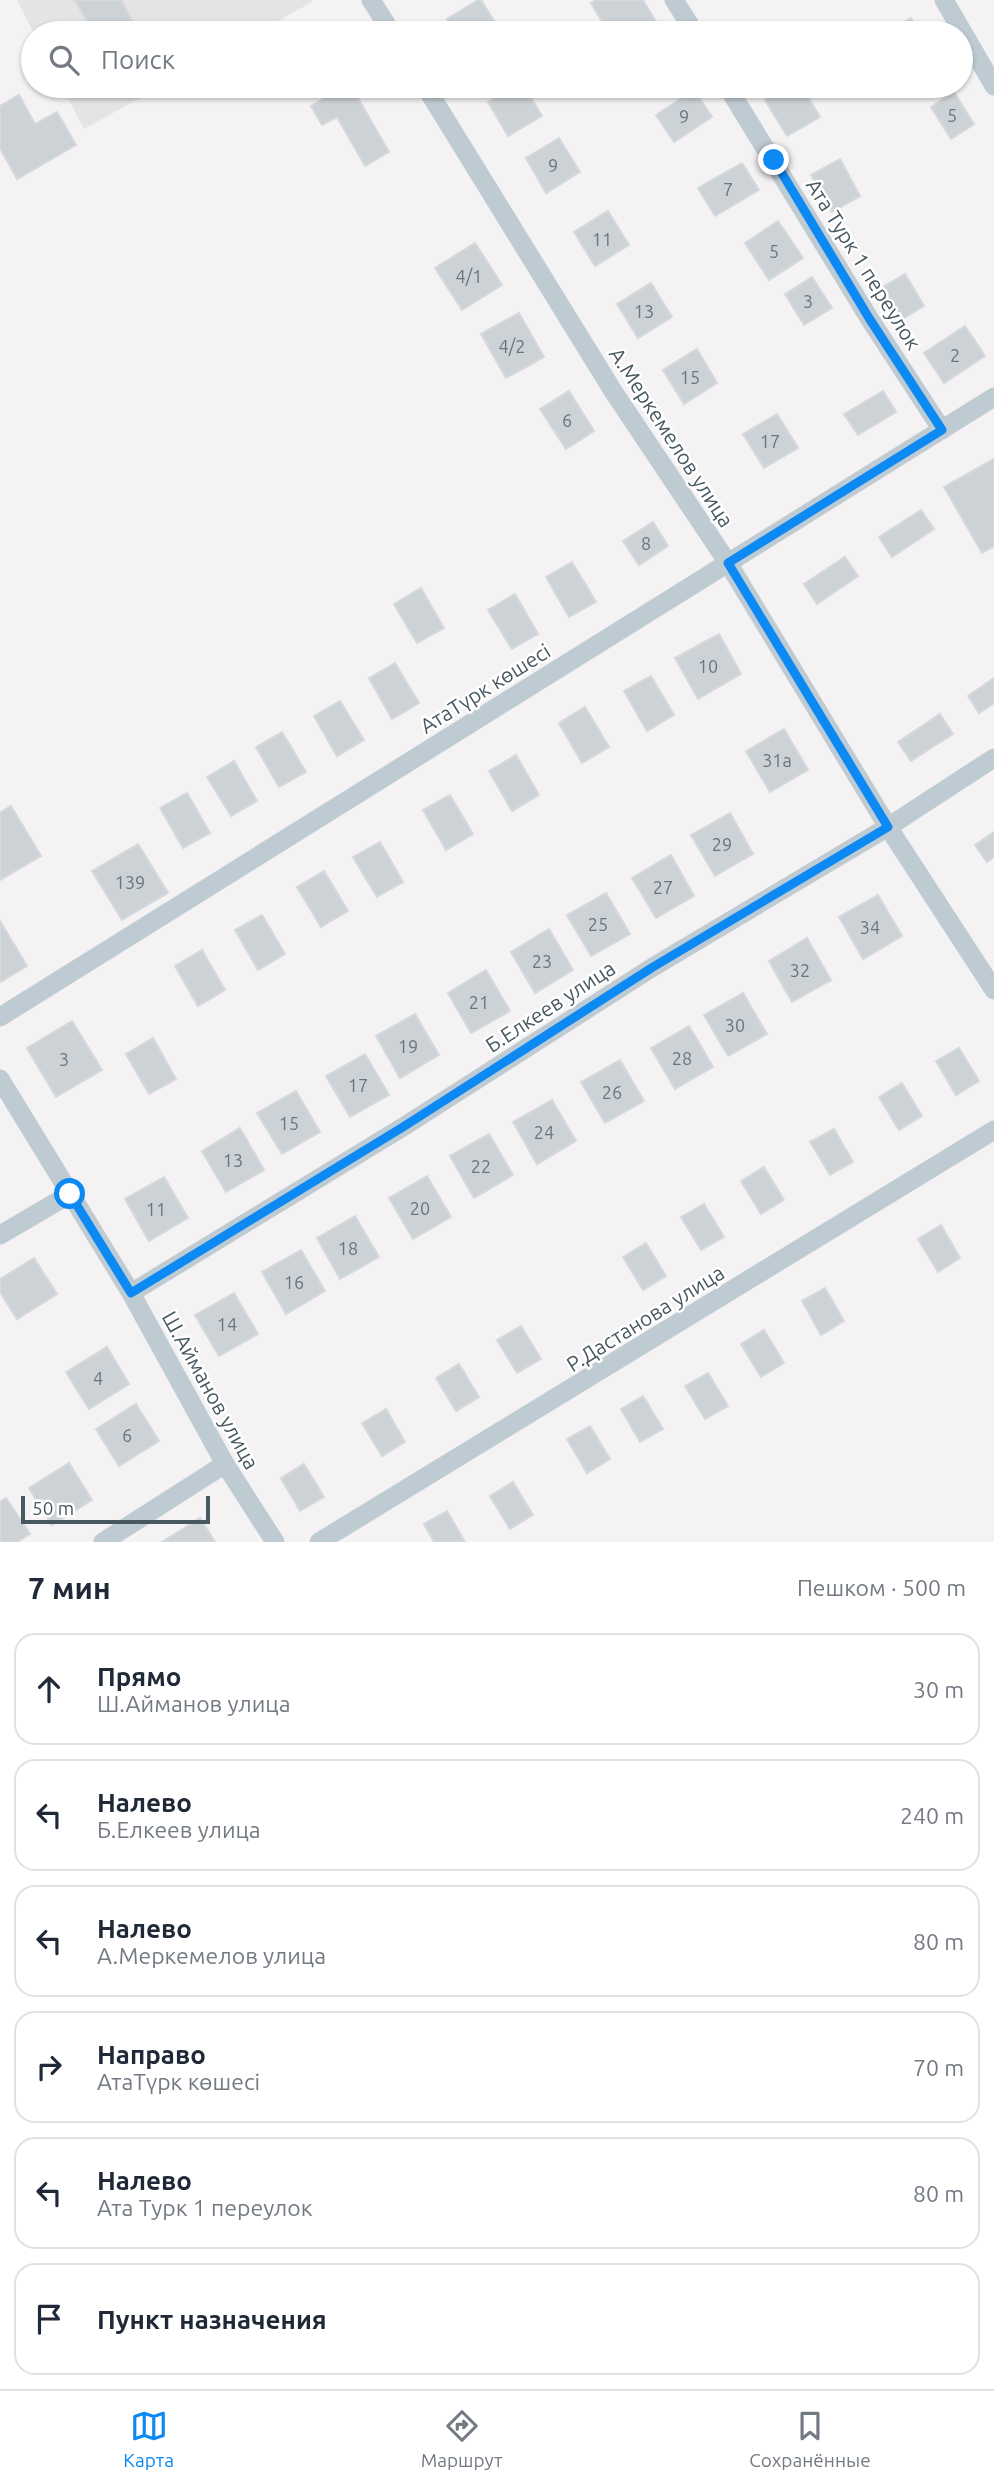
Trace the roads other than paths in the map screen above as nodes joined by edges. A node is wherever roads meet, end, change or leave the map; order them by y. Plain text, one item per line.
1 (371, 0) edge
2 (674, 0) edge
3 (944, 0) edge
4 (384, 21) edge
5 (687, 21) edge
6 (956, 21) edge
7 (973, 50) edge
8 (994, 86) edge
9 (432, 98) edge
10 (734, 98) edge
11 (994, 397) edge
12 (942, 430) junction
13 (728, 563) junction
14 (994, 758) edge
15 (888, 827) junction
16 (994, 990) edge
17 (0, 1017) edge
18 (0, 1079) edge
19 (994, 1130) edge
20 (70, 1194) junction
21 (0, 1235) edge
22 (131, 1293) junction
23 (225, 1464) junction
24 (103, 1542) edge
25 (275, 1542) edge
26 (319, 1542) edge

1 - 4 street
2 - 5 street
3 - 6 street
7 - 8 street
9 - 13 street, А.Меркемелов улица
10 - 12 street, Ата Турк 1 переулок
11 - 12 street, АтаТүрк көшесі
12 - 13 street, АтаТүрк көшесі
13 - 15 street, А.Меркемелов улица
13 - 17 street, АтаТүрк көшесі
14 - 15 street, Б.Елкеев улица
15 - 16 street, А.Меркемелов улица
15 - 22 street, Б.Елкеев улица
18 - 20 street, Ш.Айманов улица
19 - 26 street, Р.Дастанова улица
20 - 21 street
20 - 22 street, Ш.Айманов улица
22 - 23 street, Ш.Айманов улица
23 - 24 street
23 - 25 street, Ш.Айманов улица

